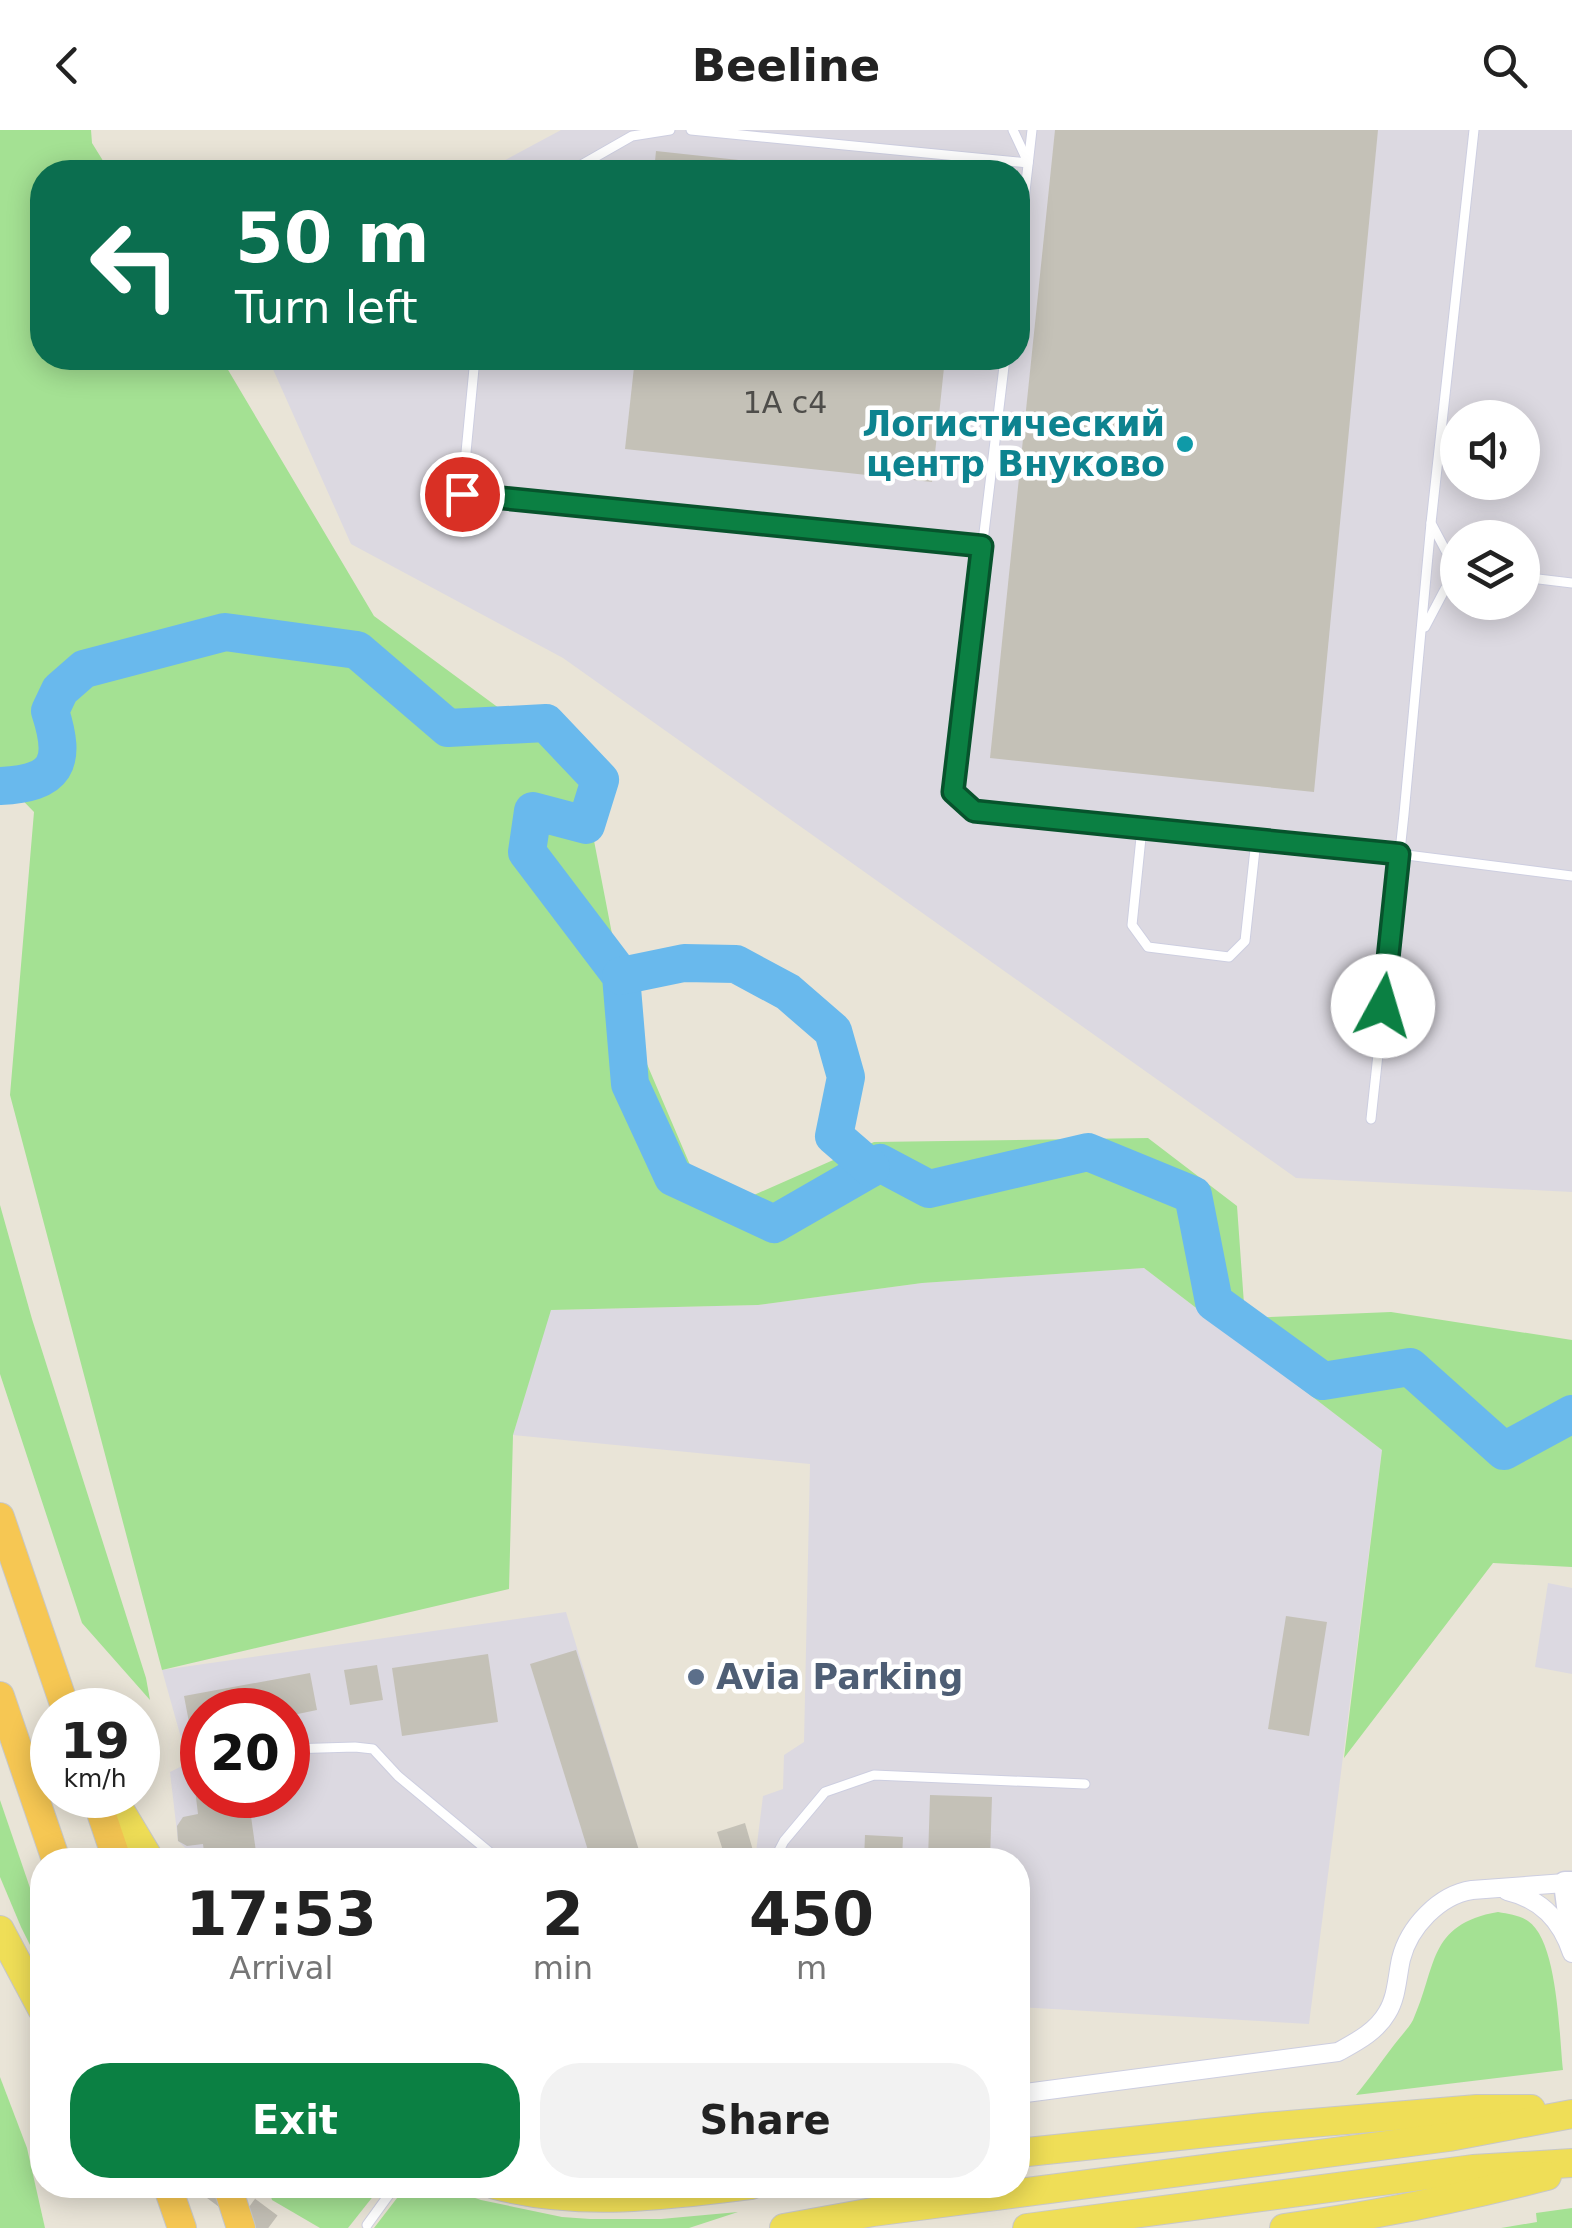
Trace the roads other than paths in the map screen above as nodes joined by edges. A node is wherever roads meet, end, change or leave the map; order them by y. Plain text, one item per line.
1 (670, 130) edge
2 (690, 130) edge
3 (1012, 130) edge
4 (1032, 130) edge
5 (1474, 130) edge
6 (591, 160) edge
7 (997, 160) edge
8 (1027, 160) edge
9 (1028, 160) edge
10 (474, 370) edge
11 (1004, 370) edge
12 (1431, 523) junction
13 (1440, 540) edge
14 (982, 546) junction
15 (1540, 579) edge
16 (1572, 582) edge
17 (1440, 598) edge
18 (1421, 634) junction
19 (1142, 828) junction
20 (1256, 840) junction
21 (1399, 854) junction
22 (1572, 876) edge
23 (1371, 1119) dead end
24 (0, 1517) edge
25 (58, 1688) edge
26 (0, 1696) edge
27 (310, 1748) edge
28 (1084, 1784) dead end
29 (103, 1818) edge
30 (125, 1818) edge
31 (52, 1848) edge
32 (113, 1848) edge
33 (143, 1848) edge
34 (485, 1848) edge
35 (780, 1848) edge
36 (1568, 1883) edge
37 (1497, 1888) junction
38 (0, 1930) edge
39 (1572, 1937) edge
40 (1572, 1952) edge
41 (30, 1987) edge
42 (1030, 2092) edge
43 (1572, 2111) edge
44 (1030, 2152) edge
45 (1572, 2166) edge
46 (1030, 2192) edge
47 (172, 2198) edge
48 (231, 2198) edge
49 (387, 2198) edge
50 (598, 2198) edge
51 (627, 2198) edge
52 (984, 2198) edge
53 (367, 2225) dead end
54 (182, 2228) edge
55 (241, 2228) edge
56 (784, 2228) edge
57 (1027, 2228) edge
58 (1284, 2228) edge

1 - 6 lane
2 - 7 lane
3 - 8 lane
4 - 9 lane
5 - 12 lane
10 - 14 lane
11 - 14 lane
12 - 13 lane
12 - 18 lane
14 - 19 lane
15 - 16 lane
17 - 18 lane
18 - 21 lane
19 - 20 lane
19 - 20 lane
20 - 21 lane
21 - 22 lane
21 - 23 lane
24 - 25 highway
26 - 31 highway
27 - 34 lane
28 - 35 lane
29 - 32 highway
30 - 33 main road
36 - 37 street
36 - 39 street
37 - 40 street
37 - 42 street
38 - 41 main road
43 - 44 main road
43 - 46 main road
45 - 57 main road
45 - 58 main road
47 - 54 highway
48 - 55 highway
49 - 53 lane
50 - 51 main road
52 - 56 main road

